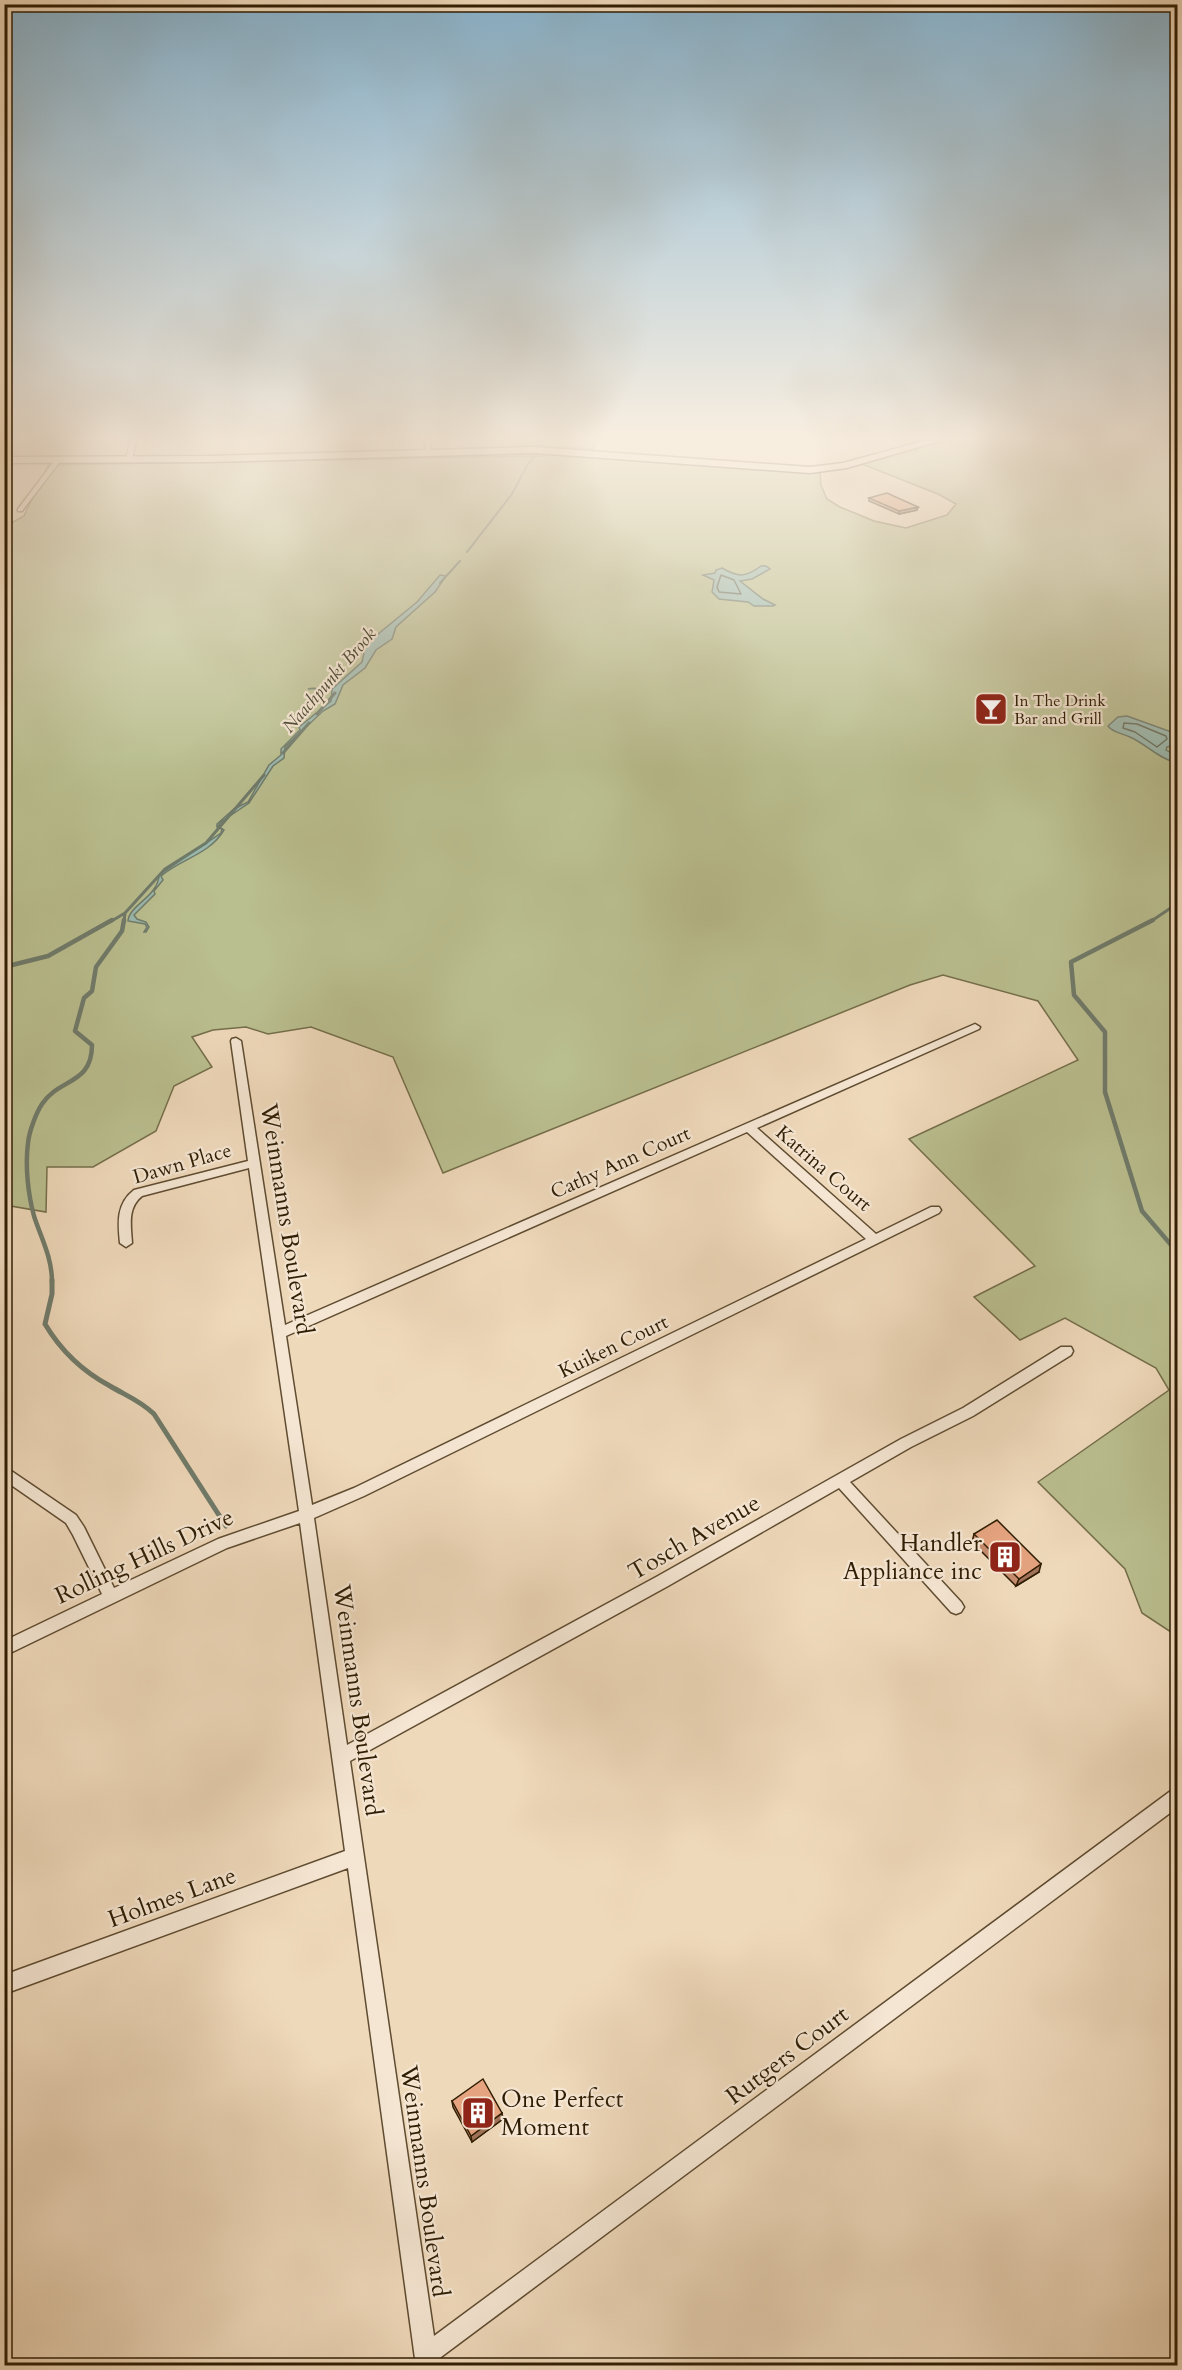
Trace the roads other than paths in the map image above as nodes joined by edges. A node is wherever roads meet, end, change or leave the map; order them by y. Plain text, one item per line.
1 (975, 1026) dead end
2 (236, 1041) dead end
3 (748, 1127) junction
4 (255, 1163) junction
5 (935, 1210) dead end
6 (874, 1239) junction
7 (126, 1243) dead end
8 (280, 1333) junction
9 (1066, 1351) dead end
10 (4, 1472) edge
11 (840, 1480) junction
12 (307, 1515) junction
13 (111, 1598) junction
14 (956, 1607) dead end
15 (4, 1649) edge
16 (341, 1757) junction
17 (1178, 1796) edge
18 (356, 1856) junction
19 (4, 1984) edge
20 (427, 2360) edge

1 - 3 street, Cathy Ann Court
2 - 4 street, Weinmanns Boulevard
3 - 6 street, Katrina Court
3 - 8 street, Cathy Ann Court
4 - 7 street, Dawn Place
4 - 8 street, Weinmanns Boulevard
5 - 6 street, Kuiken Court
6 - 12 street, Kuiken Court
8 - 12 street, Weinmanns Boulevard
9 - 11 street, Tosch Avenue
10 - 13 street
11 - 14 street
11 - 16 street, Tosch Avenue
12 - 13 street, Rolling Hills Drive
12 - 16 street, Weinmanns Boulevard
13 - 15 street, Rolling Hills Drive
16 - 18 street, Weinmanns Boulevard
17 - 20 street, Rutgers Court
18 - 19 street, Holmes Lane
18 - 20 street, Weinmanns Boulevard

